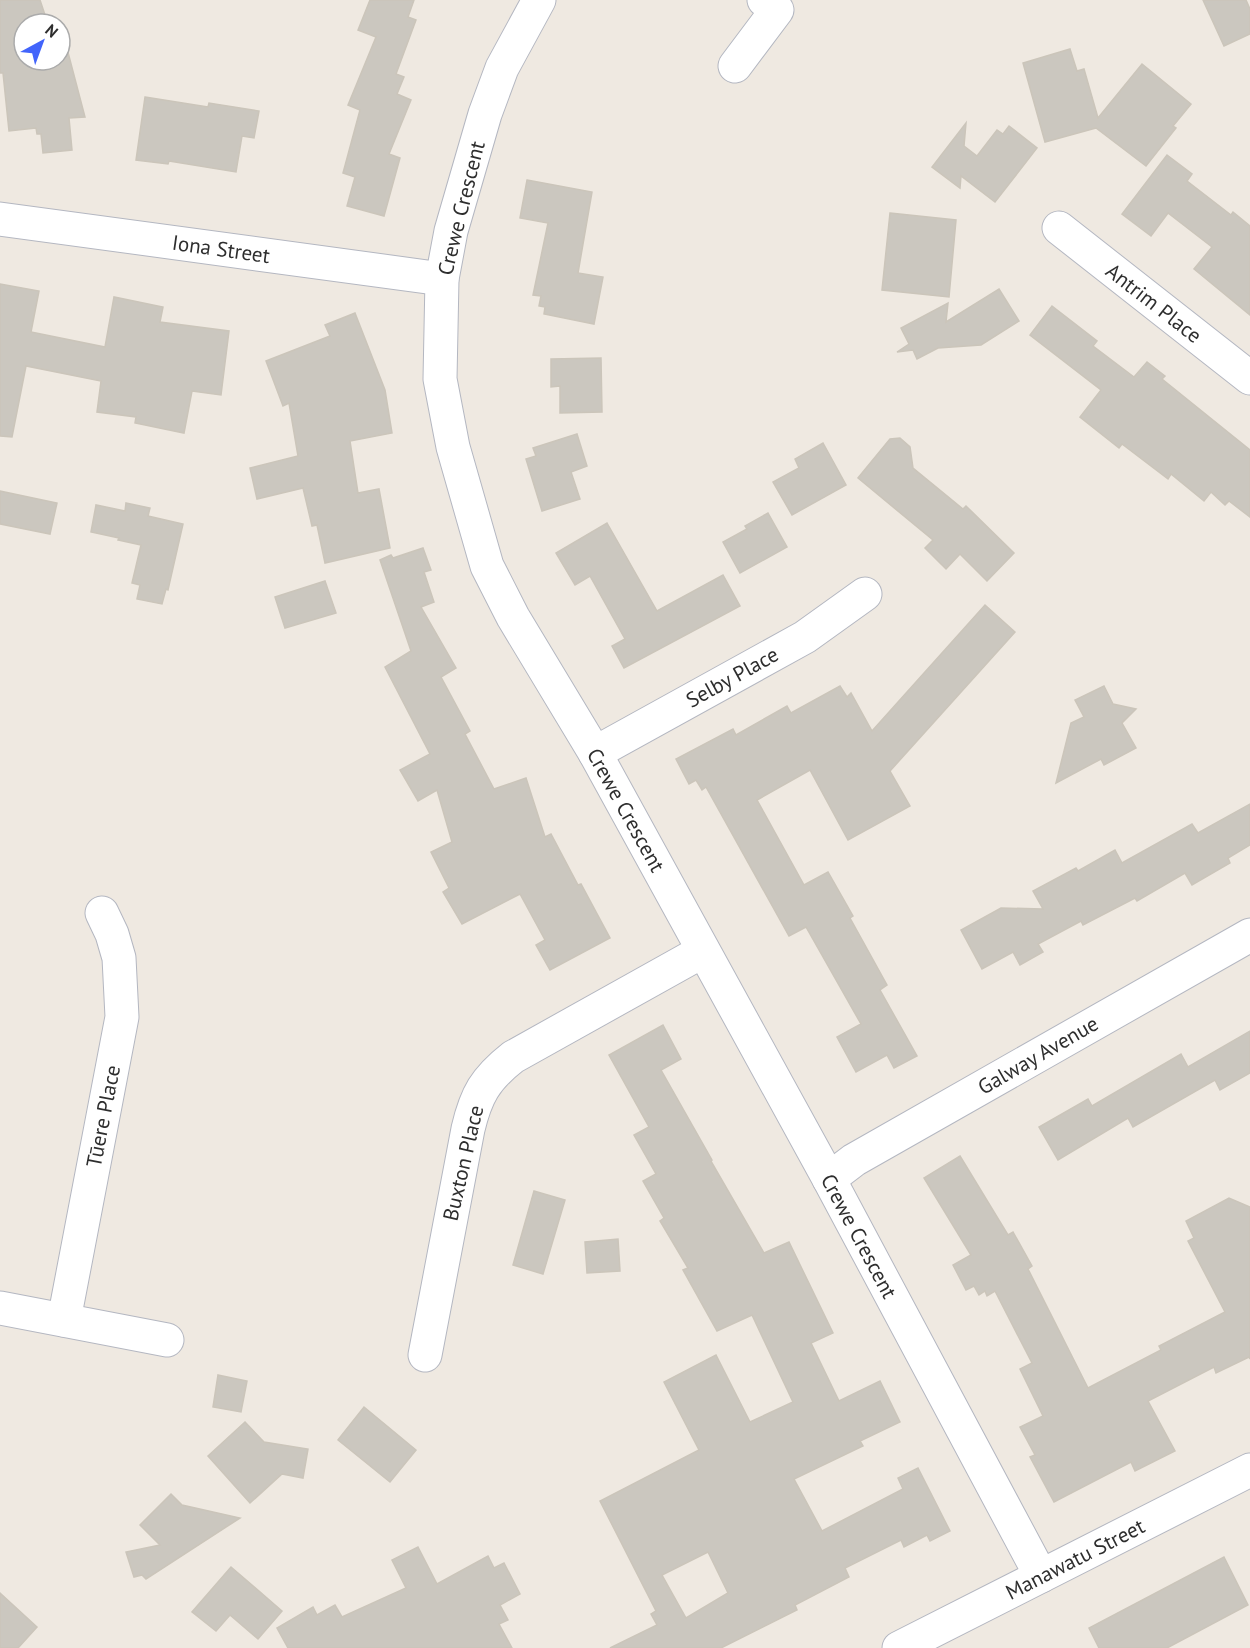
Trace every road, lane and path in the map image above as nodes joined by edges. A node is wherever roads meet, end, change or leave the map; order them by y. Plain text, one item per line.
1 (539, 0) edge
2 (764, 0) edge
3 (735, 66) dead end
4 (0, 219) edge
5 (1059, 228) dead end
6 (442, 279) junction
7 (1250, 378) edge
8 (865, 594) dead end
9 (595, 753) junction
10 (102, 913) dead end
11 (1250, 935) edge
12 (703, 951) junction
13 (829, 1179) junction
14 (0, 1308) edge
15 (64, 1320) junction
16 (167, 1340) dead end
17 (425, 1355) dead end
18 (1250, 1470) edge
19 (1041, 1576) junction
20 (899, 1648) edge

1 - 6 street, Crewe Crescent
2 - 3 street
4 - 6 street, Iona Street
5 - 7 street, Antrim Place
6 - 9 street, Crewe Crescent
8 - 9 street, Selby Place
9 - 12 street, Crewe Crescent
10 - 15 street, Tūere Place
11 - 13 street, Galway Avenue
12 - 13 street, Crewe Crescent
12 - 17 street, Buxton Place
13 - 19 street, Crewe Crescent
14 - 15 street
15 - 16 street
18 - 19 street, Manawatu Street
19 - 20 street, Manawatu Street

